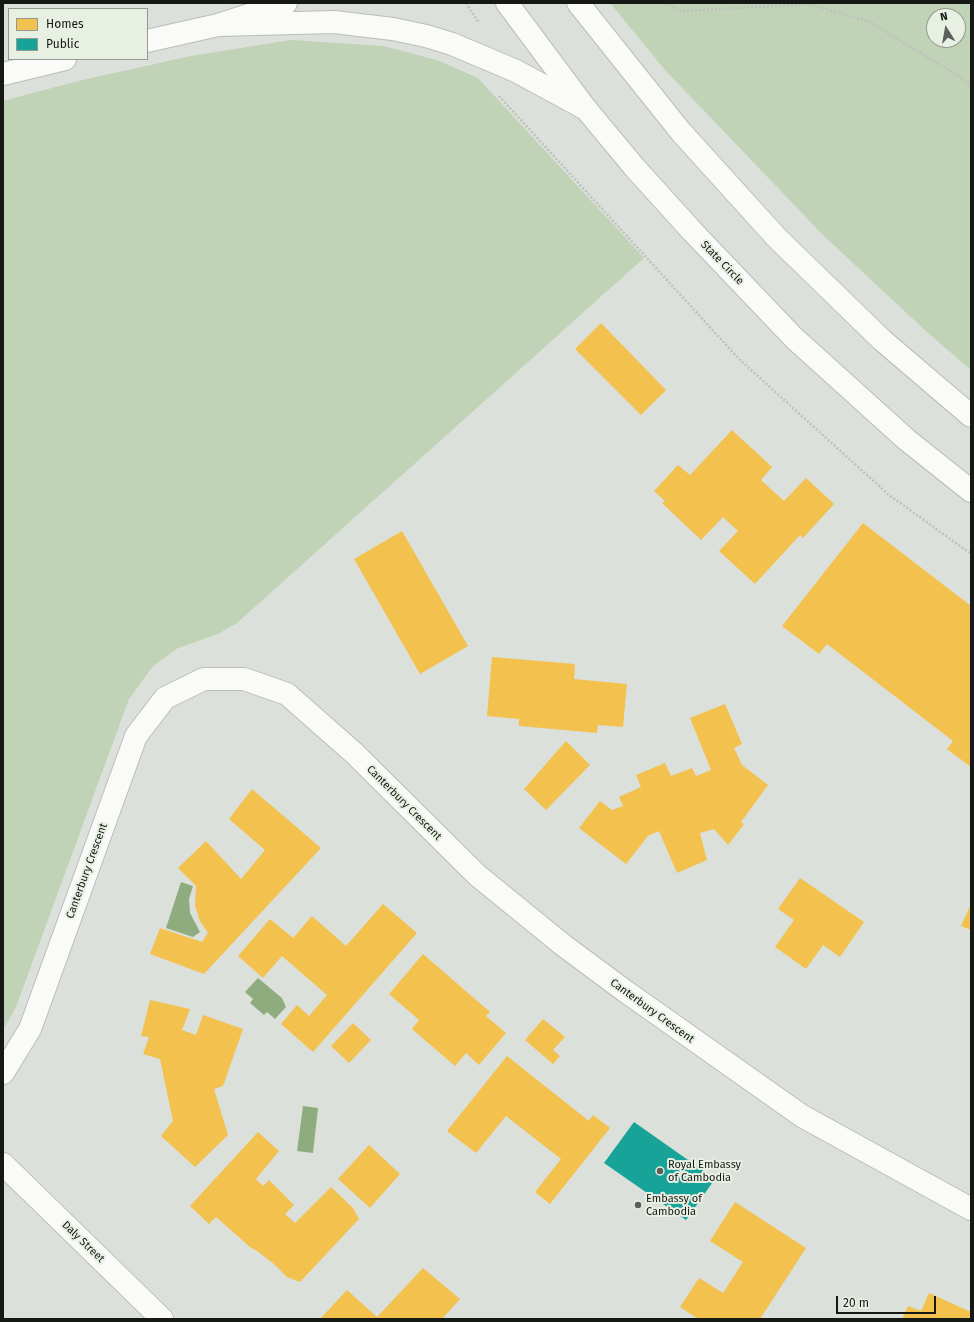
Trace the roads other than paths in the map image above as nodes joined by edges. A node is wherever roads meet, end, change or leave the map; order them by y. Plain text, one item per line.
1 (286, 3) edge
2 (507, 3) edge
3 (578, 3) edge
4 (218, 25) junction
5 (148, 41) edge
6 (61, 60) edge
7 (3, 74) edge
8 (586, 108) junction
9 (971, 416) edge
10 (971, 491) edge
11 (3, 1073) edge
12 (3, 1164) edge
13 (971, 1209) edge
14 (162, 1319) edge

1 - 4 main road
2 - 8 main road, State Circle
3 - 9 main road
4 - 5 main road
4 - 8 main road
6 - 7 main road
8 - 10 main road, State Circle
11 - 13 main road, Canterbury Crescent
12 - 14 main road, Daly Street

